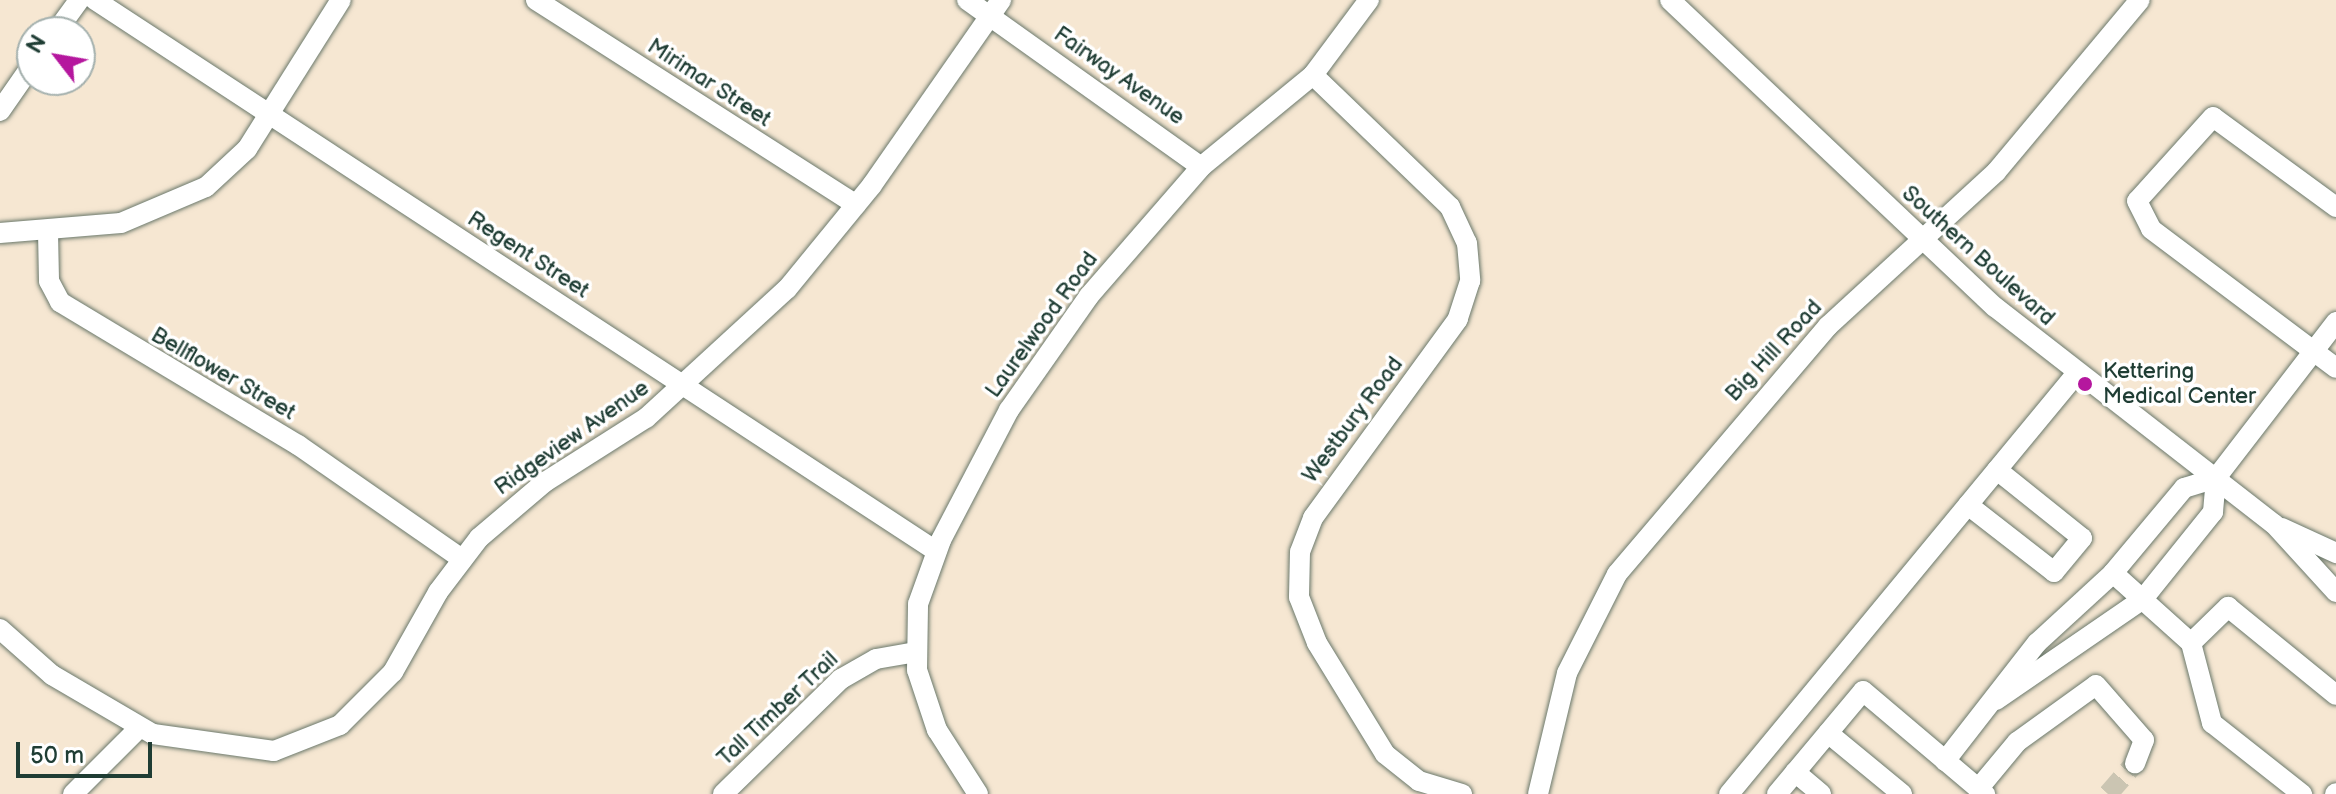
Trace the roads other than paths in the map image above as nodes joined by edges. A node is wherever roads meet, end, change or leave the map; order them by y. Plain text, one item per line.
1 (95, 0) edge
2 (341, 0) edge
3 (536, 0) edge
4 (967, 0) edge
5 (1369, 0) edge
6 (1670, 0) edge
7 (2140, 0) edge
8 (996, 8) edge
9 (1313, 75) junction
10 (16, 88) edge
11 (0, 111) edge
12 (270, 116) junction
13 (1201, 167) junction
14 (856, 205) junction
15 (2336, 207) edge
16 (48, 232) junction
17 (0, 233) edge
18 (1922, 239) junction
19 (2336, 322) edge
20 (2315, 351) junction
21 (2336, 368) edge
22 (2077, 373) junction
23 (686, 384) junction
24 (1997, 470) junction
25 (2216, 478) junction
26 (1968, 505) junction
27 (2274, 524) junction
28 (936, 551) junction
29 (2336, 553) edge
30 (462, 559) junction
31 (2113, 573) junction
32 (2336, 592) edge
33 (2143, 599) junction
34 (0, 629) edge
35 (2191, 643) junction
36 (915, 652) junction
37 (2336, 695) edge
38 (1996, 700) junction
39 (138, 729) junction
40 (1828, 733) junction
41 (1945, 761) junction
42 (2135, 763) tunnel mouth
43 (1795, 772) junction
44 (1981, 791) edge
45 (73, 794) edge
46 (723, 794) edge
47 (978, 794) edge
48 (1462, 794) edge
49 (1538, 794) edge
50 (1729, 794) edge
51 (1777, 794) edge
52 (1821, 794) edge
53 (1902, 794) edge
54 (2302, 794) edge

1 - 12 street, Regent Street
2 - 12 street
3 - 14 street, Mirimar Street
4 - 8 street, Fairway Avenue
5 - 9 street, Laurelwood Road
6 - 18 street, Southern Boulevard
7 - 18 street, Big Hill Road
8 - 13 street, Fairway Avenue
8 - 14 street, Ridgeview Avenue
9 - 13 street, Laurelwood Road
9 - 48 street, Westbury Road
10 - 11 street
12 - 16 street
12 - 23 street, Regent Street
13 - 28 street, Laurelwood Road
14 - 23 street, Ridgeview Avenue
15 - 20 street
16 - 17 street
16 - 30 street, Bellflower Street
18 - 22 street, Southern Boulevard
18 - 49 street, Big Hill Road
19 - 20 street
20 - 21 street
20 - 25 street
22 - 24 street
22 - 25 street, Southern Boulevard
23 - 28 street, Regent Street
23 - 30 street, Ridgeview Avenue
24 - 26 street
24 - 26 street
25 - 27 street, Southern Boulevard
25 - 31 street
25 - 33 street
26 - 50 street
27 - 29 street, Southern Boulevard
27 - 32 street, Southern Boulevard
28 - 36 street, Laurelwood Road
30 - 39 street, Ridgeview Avenue
31 - 33 street
31 - 38 street
33 - 35 street
33 - 38 street
34 - 39 street
35 - 37 street
35 - 54 street
36 - 46 street, Tall Timber Trail
36 - 47 street, Laurelwood Road
38 - 41 street
39 - 45 street
40 - 41 street
40 - 43 street
40 - 53 street
41 - 44 street
42 - 44 street
43 - 51 street
43 - 52 street

